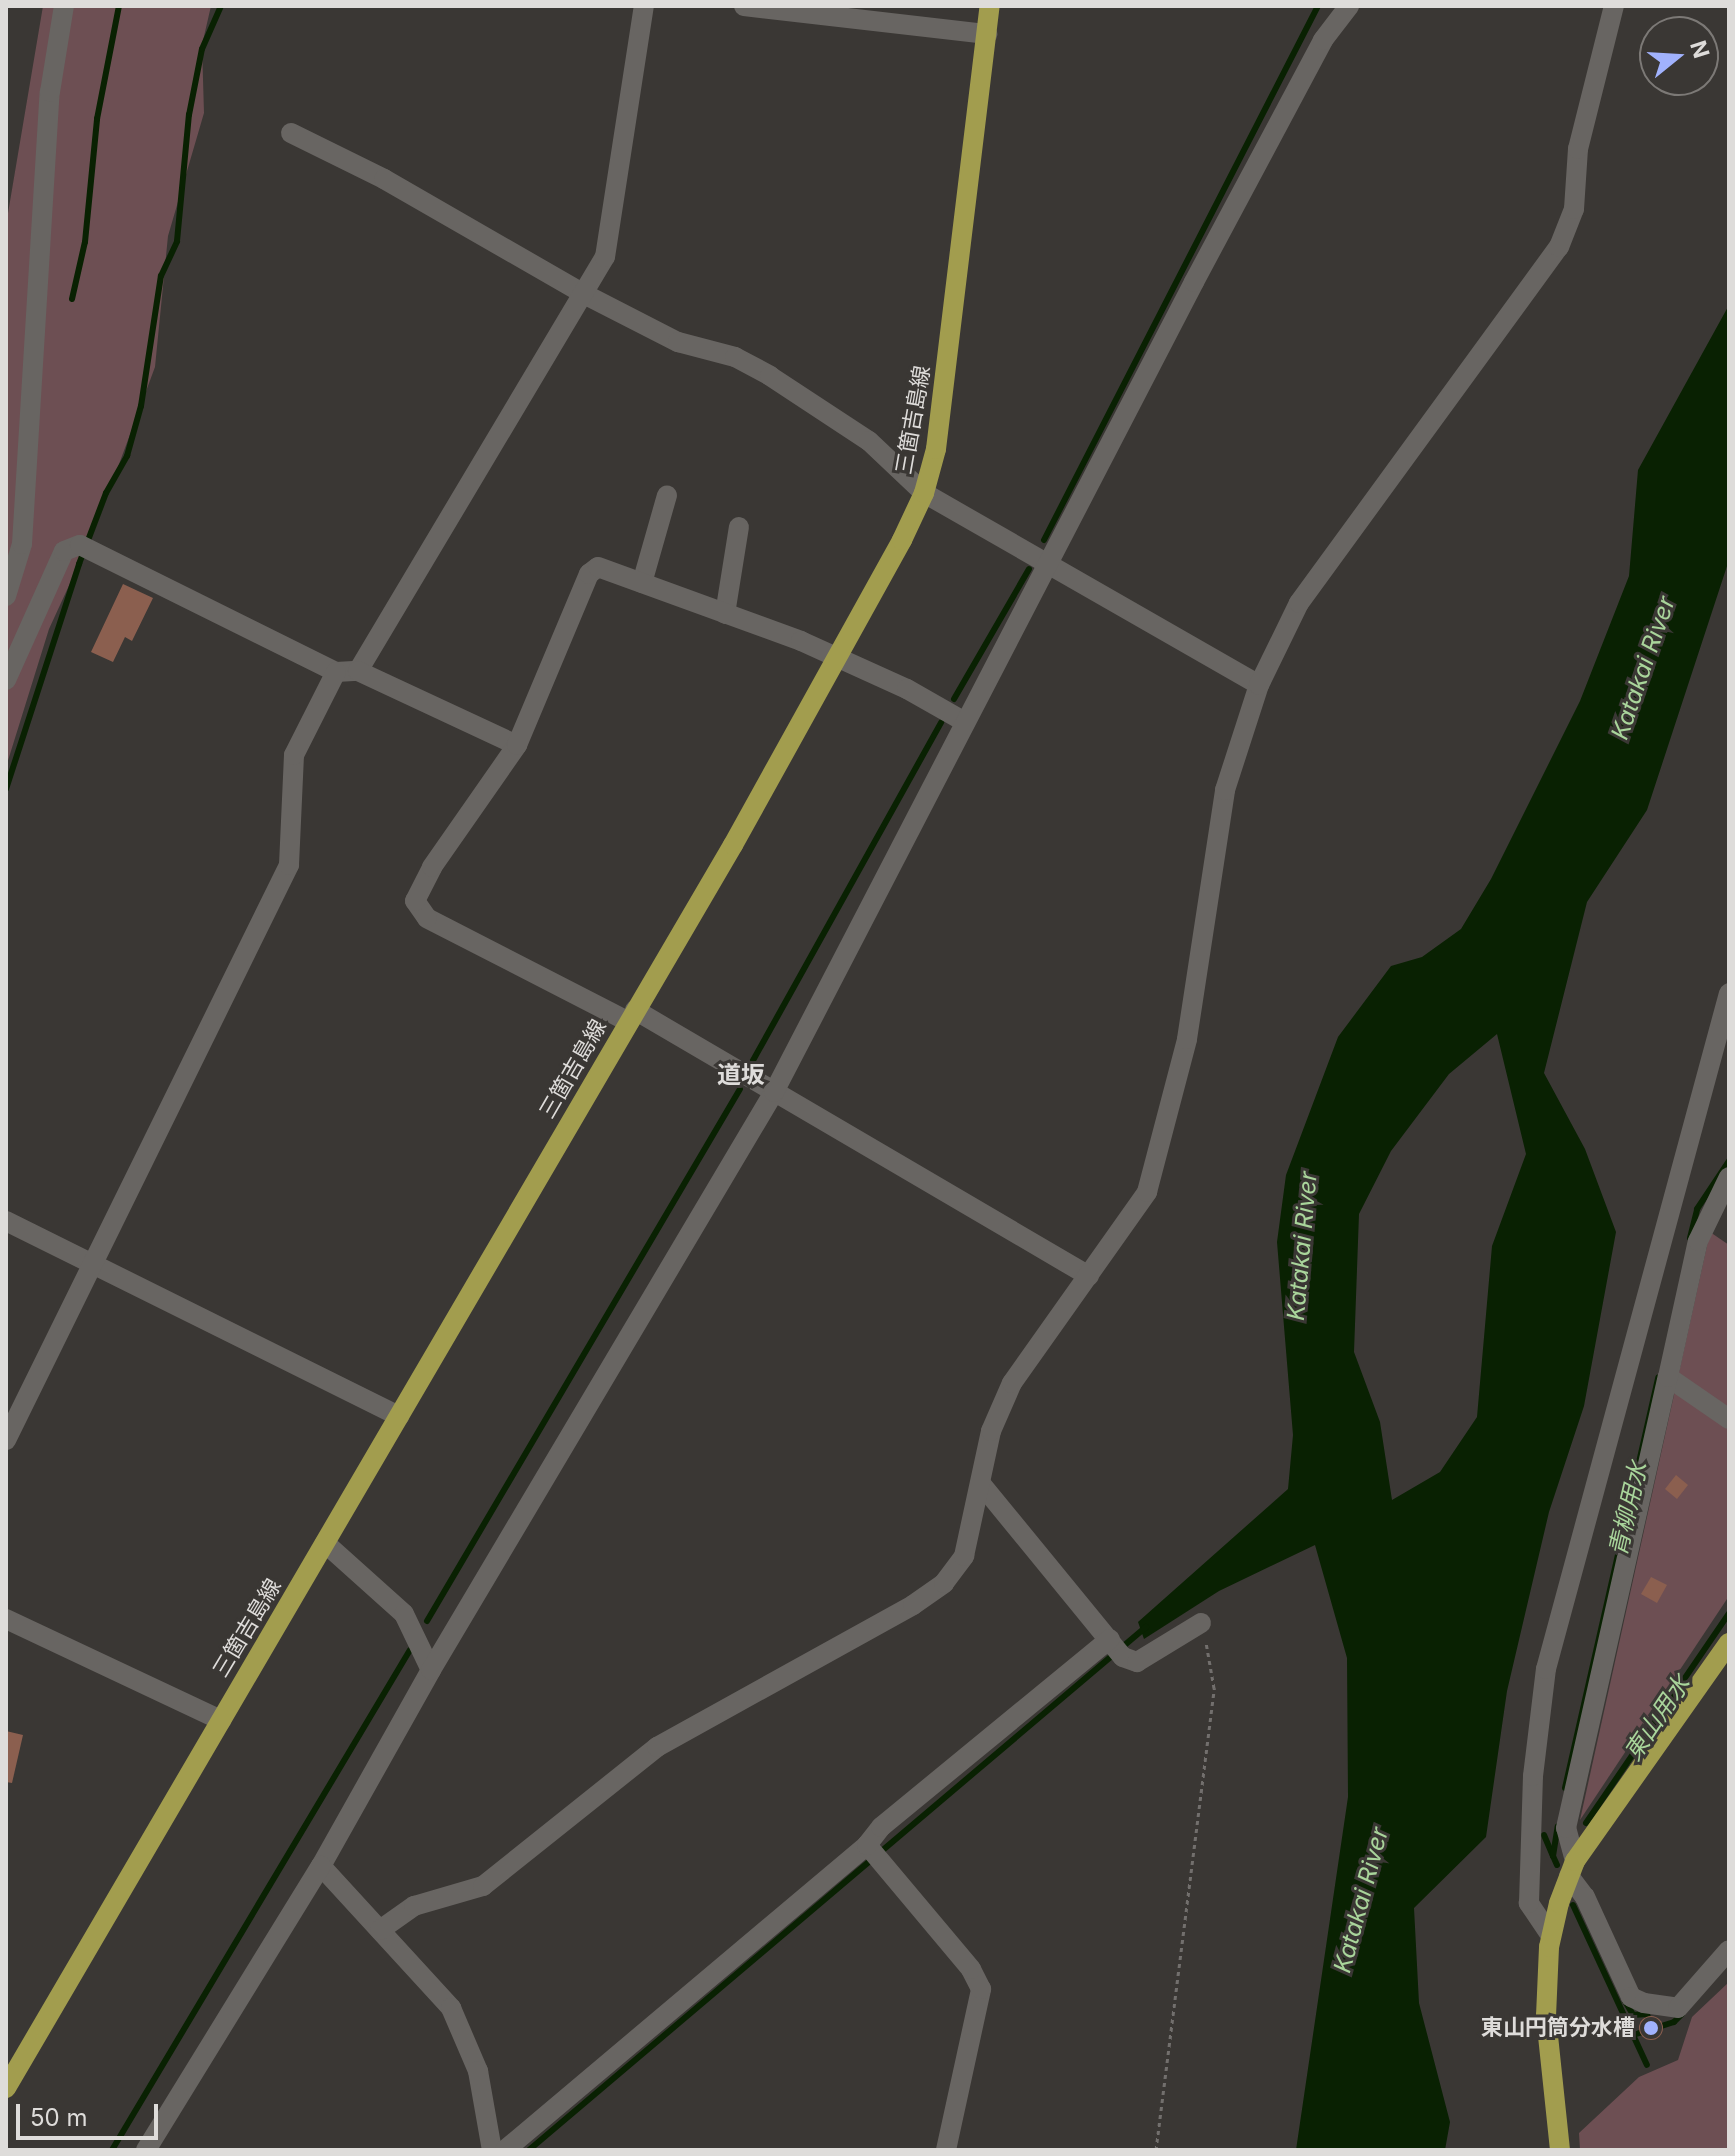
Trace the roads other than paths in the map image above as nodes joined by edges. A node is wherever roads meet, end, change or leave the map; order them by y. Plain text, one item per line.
1 (64, 6) edge
2 (644, 6) edge
3 (744, 6) edge
4 (990, 6) edge
5 (1349, 6) edge
6 (1614, 6) edge
7 (987, 34) junction
8 (291, 133) dead end
9 (584, 294) junction
10 (924, 493) junction
11 (667, 495) dead end
12 (739, 527) dead end
13 (1050, 563) junction
14 (642, 583) junction
15 (6, 596) edge
16 (725, 614) junction
17 (839, 658) junction
18 (358, 671) junction
19 (336, 672) junction
20 (6, 680) edge
21 (1259, 685) junction
22 (965, 722) junction
23 (517, 745) junction
24 (1729, 993) edge
25 (632, 1016) junction
26 (765, 1087) junction
27 (1729, 1177) edge
28 (6, 1221) edge
29 (93, 1266) junction
30 (1089, 1276) junction
31 (1668, 1377) junction
32 (399, 1416) junction
33 (1729, 1419) edge
34 (6, 1440) edge
35 (982, 1485) junction
36 (325, 1543) junction
37 (6, 1619) edge
38 (1201, 1623) road end
39 (1110, 1640) junction
40 (1729, 1643) edge
41 (431, 1670) junction
42 (221, 1720) junction
43 (867, 1846) junction
44 (321, 1866) junction
45 (1572, 1869) junction
46 (380, 1930) junction
47 (1551, 1936) junction
48 (1729, 1950) edge
49 (6, 2088) edge
50 (146, 2150) edge
51 (492, 2150) edge
52 (505, 2150) edge
53 (946, 2150) edge
54 (1560, 2150) edge

1 - 15 street
2 - 9 street
3 - 7 street
4 - 7 main road, 三箇吉島線
5 - 13 street
6 - 21 street
7 - 10 main road, 三箇吉島線
8 - 9 street
9 - 10 street
9 - 18 street
10 - 13 street
10 - 17 main road, 三箇吉島線
11 - 14 street
12 - 16 street
13 - 21 street
13 - 22 street
14 - 16 street
14 - 23 street
16 - 17 street
17 - 22 street
17 - 25 main road, 三箇吉島線
18 - 19 street
18 - 23 street
19 - 20 street
19 - 29 street
21 - 30 street
22 - 26 street
23 - 25 street
24 - 47 street
25 - 26 street
25 - 32 main road, 三箇吉島線
26 - 30 street
26 - 41 street
27 - 31 street
28 - 29 street
29 - 32 street
29 - 34 street
30 - 35 street
31 - 33 street
31 - 45 street
32 - 36 main road, 三箇吉島線
35 - 39 street
35 - 46 street
36 - 41 street
36 - 42 main road, 三箇吉島線
37 - 42 street
38 - 39 street
39 - 43 street
40 - 45 main road
41 - 44 street
42 - 49 main road, 三箇吉島線
43 - 52 street
43 - 53 street
44 - 46 street
44 - 50 street
45 - 47 main road
45 - 48 street
46 - 51 street
47 - 54 main road

